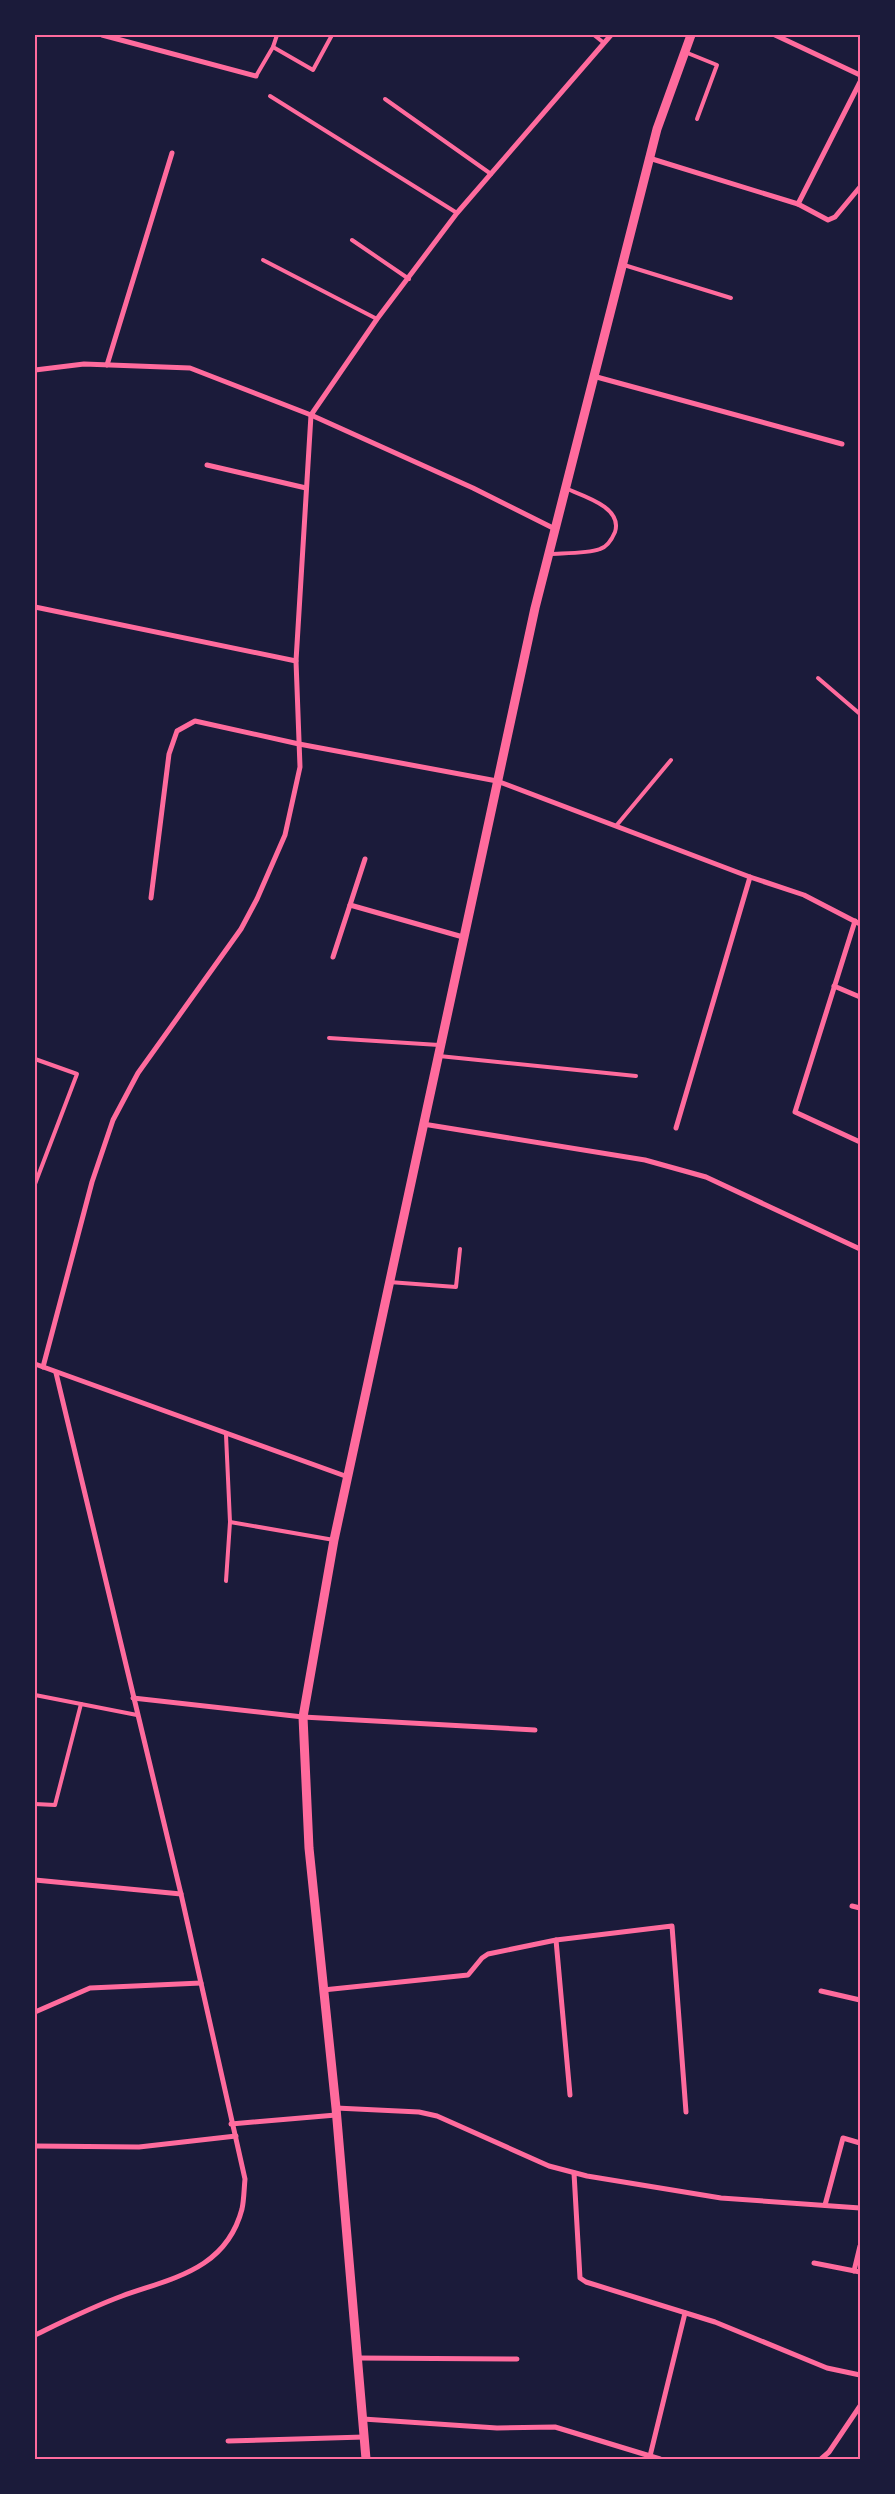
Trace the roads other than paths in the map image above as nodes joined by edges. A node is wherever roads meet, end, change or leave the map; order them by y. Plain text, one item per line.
1 (102, 35) edge
2 (277, 35) edge
3 (332, 35) edge
4 (594, 35) edge
5 (611, 35) edge
6 (691, 35) edge
7 (776, 35) edge
8 (604, 43) junction
9 (274, 47) junction
10 (684, 52) junction
11 (860, 75) edge
12 (256, 76) joint
13 (860, 82) edge
14 (270, 96) dead end
15 (385, 99) dead end
16 (697, 120) dead end
17 (172, 153) dead end
18 (649, 158) junction
19 (491, 174) junction
20 (860, 187) edge
21 (798, 204) junction
22 (457, 213) junction
23 (352, 240) dead end
24 (263, 260) dead end
25 (621, 265) junction
26 (409, 279) junction
27 (731, 298) dead end
28 (377, 319) junction
29 (107, 365) junction
30 (35, 370) edge
31 (593, 376) junction
32 (311, 414) junction
33 (842, 444) dead end
34 (207, 465) dead end
35 (306, 488) junction
36 (565, 488) junction
37 (555, 528) junction
38 (549, 554) junction
39 (35, 606) edge
40 (296, 661) junction
41 (818, 678) dead end
42 (860, 714) edge
43 (299, 744) junction
44 (671, 760) dead end
45 (497, 782) junction
46 (616, 826) junction
47 (365, 859) dead end
48 (750, 877) junction
49 (150, 898) dead end
50 (350, 905) junction
51 (857, 923) edge
52 (463, 937) junction
53 (334, 957) dead end
54 (834, 986) junction
55 (860, 997) edge
56 (329, 1038) dead end
57 (439, 1045) junction
58 (437, 1056) junction
59 (35, 1059) edge
60 (636, 1076) dead end
61 (423, 1124) junction
62 (676, 1128) dead end
63 (860, 1142) edge
64 (35, 1184) edge
65 (460, 1249) dead end
66 (860, 1249) edge
67 (389, 1282) junction
68 (35, 1364) edge
69 (43, 1367) junction
70 (56, 1373) junction
71 (226, 1435) junction
72 (348, 1477) junction
73 (230, 1522) junction
74 (334, 1540) junction
75 (226, 1581) dead end
76 (35, 1695) edge
77 (133, 1698) junction
78 (81, 1704) junction
79 (137, 1715) junction
80 (303, 1717) junction
81 (534, 1730) dead end
82 (35, 1804) edge
83 (35, 1880) edge
84 (181, 1894) junction
85 (852, 1906) dead end
86 (860, 1908) edge
87 (556, 1940) junction
88 (201, 1983) junction
89 (323, 1990) junction
90 (821, 1991) dead end
91 (860, 2000) edge
92 (35, 2012) edge
93 (570, 2095) dead end
94 (336, 2111) junction
95 (686, 2112) dead end
96 (231, 2124) junction
97 (236, 2136) junction
98 (860, 2143) edge
99 (35, 2146) edge
100 (574, 2173) junction
101 (825, 2205) junction
102 (860, 2208) edge
103 (860, 2246) edge
104 (814, 2263) dead end
105 (857, 2272) edge
106 (685, 2313) junction
107 (35, 2335) edge
108 (358, 2358) junction
109 (517, 2359) dead end
110 (860, 2375) edge
111 (860, 2406) edge
112 (363, 2418) junction
113 (364, 2436) junction
114 (228, 2440) dead end
115 (650, 2456) junction
116 (366, 2459) edge
117 (660, 2459) edge
118 (821, 2459) edge

1 - 12 street
2 - 9 lane
3 - 9 lane
4 - 8 lane
5 - 8 street
6 - 10 street
7 - 11 street
8 - 19 street
9 - 12 lane
10 - 16 lane
10 - 18 street
13 - 21 street
14 - 22 lane
15 - 19 lane
17 - 29 street
18 - 21 street
18 - 25 street
19 - 22 street
20 - 21 street
22 - 26 street
23 - 26 lane
24 - 28 lane
25 - 27 lane
25 - 31 street
26 - 28 street
28 - 32 street
29 - 30 street
29 - 32 street
31 - 33 street
31 - 36 street
32 - 35 street
32 - 37 street
34 - 35 street
35 - 40 street
36 - 37 street
36 - 38 lane
37 - 38 street
38 - 45 street
39 - 40 street
40 - 43 street
41 - 42 lane
43 - 45 street
43 - 49 street
43 - 69 street
44 - 46 lane
45 - 46 street
45 - 52 street
46 - 48 street
47 - 50 street
48 - 51 street
48 - 62 street
50 - 52 street
50 - 53 street
51 - 54 street
52 - 57 street
54 - 55 street
54 - 63 street
56 - 57 lane
57 - 58 street
58 - 60 lane
58 - 61 street
59 - 64 lane
61 - 66 street
61 - 67 street
65 - 67 lane
67 - 72 street
68 - 69 street
69 - 70 street
70 - 71 street
70 - 77 street
71 - 72 street
71 - 73 lane
72 - 74 street
73 - 74 lane
73 - 75 lane
74 - 80 street
76 - 78 lane
77 - 79 street
77 - 80 street
78 - 79 lane
78 - 82 lane
79 - 84 street
80 - 81 street
80 - 89 street
83 - 84 street
84 - 88 street
85 - 86 street
87 - 89 street
87 - 93 street
87 - 95 street
88 - 92 street
88 - 96 street
89 - 94 street
90 - 91 street
94 - 96 street
94 - 100 street
94 - 108 street
96 - 97 street
97 - 99 street
97 - 107 street
98 - 101 street
100 - 101 street
100 - 106 street
101 - 102 street
103 - 105 street
104 - 105 street
106 - 110 street
106 - 115 street
108 - 109 street
108 - 112 street
111 - 118 street
112 - 113 street
112 - 115 street
113 - 114 street
113 - 116 street
115 - 117 street

